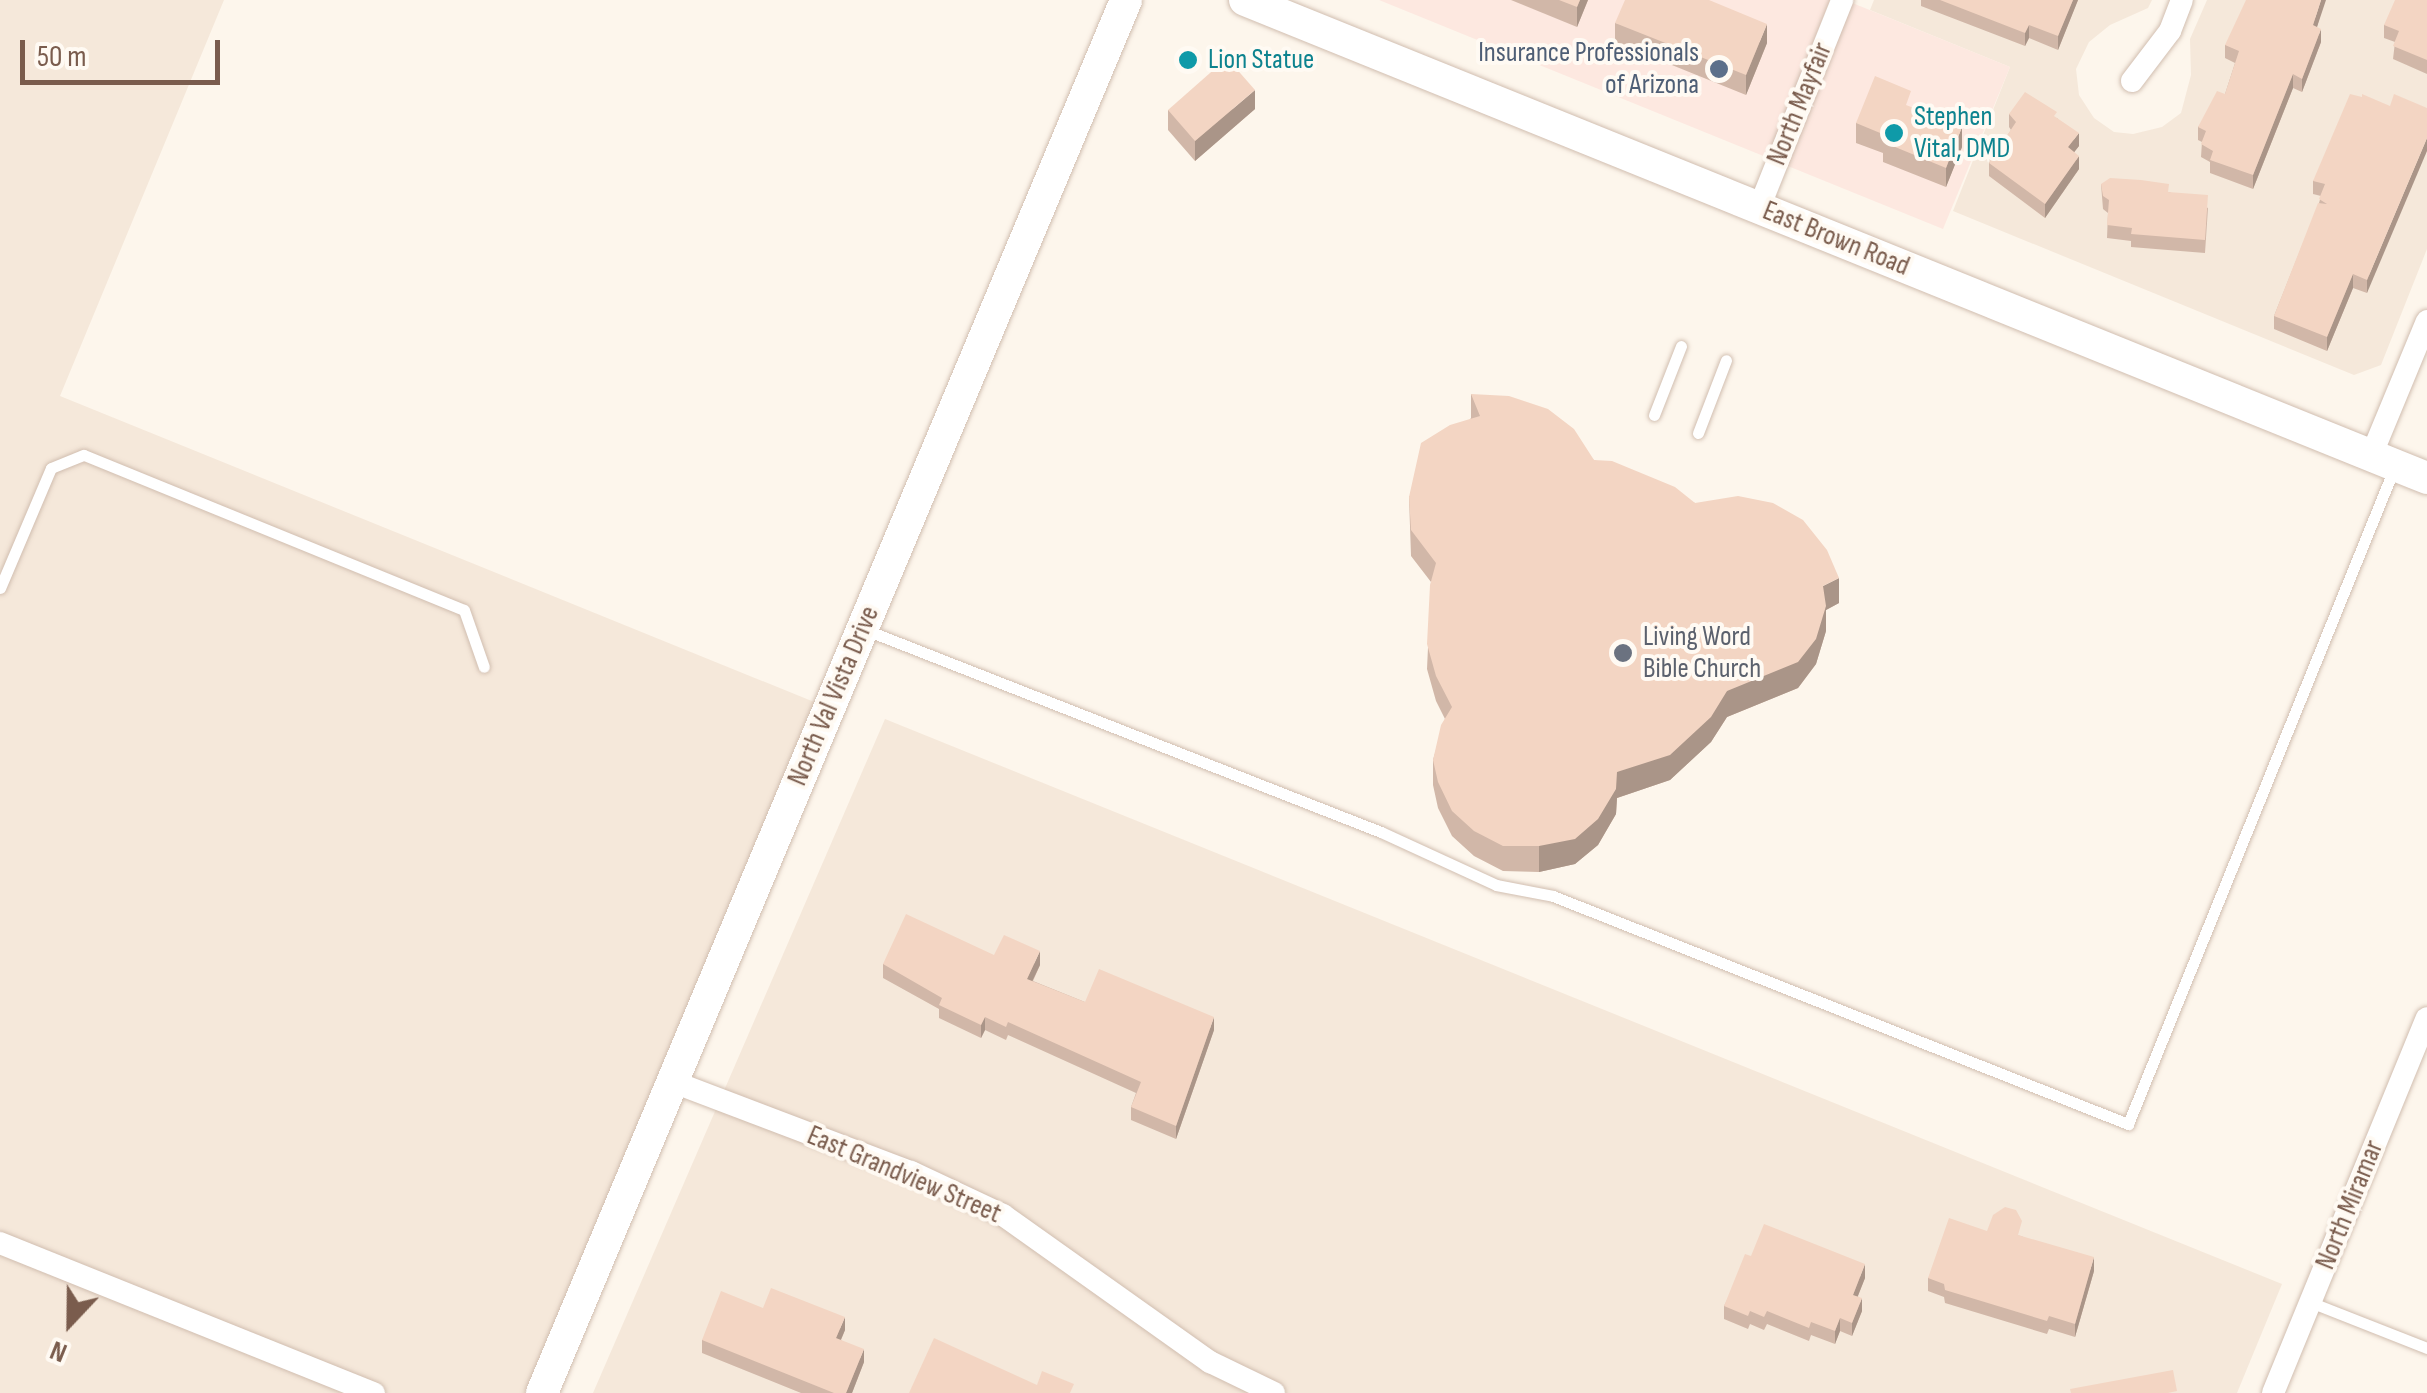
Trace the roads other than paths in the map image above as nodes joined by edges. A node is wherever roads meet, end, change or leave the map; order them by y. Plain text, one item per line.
1 (1126, 0) edge
2 (1245, 0) edge
3 (1842, 0) edge
4 (2182, 0) edge
5 (2132, 81) dead end
6 (1759, 208) junction
7 (2427, 321) edge
8 (1682, 346) dead end
9 (1726, 360) dead end
10 (1654, 415) dead end
11 (1698, 433) dead end
12 (2383, 461) junction
13 (2427, 478) edge
14 (0, 588) edge
15 (862, 628) junction
16 (484, 667) dead end
17 (2427, 1018) edge
18 (671, 1081) junction
19 (0, 1243) edge
20 (2310, 1302) junction
21 (2427, 1348) edge
22 (374, 1393) edge
23 (542, 1393) edge
24 (1274, 1393) edge
25 (2273, 1393) edge

1 - 15 main road, North Val Vista Drive
2 - 6 main road, East Brown Road
3 - 6 street, North Mayfair
4 - 5 street
6 - 12 main road, East Brown Road
7 - 12 street
8 - 10 lane
9 - 11 lane
12 - 13 main road, East Brown Road
12 - 15 lane
14 - 16 lane
15 - 18 main road, North Val Vista Drive
17 - 20 street, North Miramar
18 - 23 main road, North Val Vista Drive
18 - 24 street, East Grandview Street
19 - 22 street
20 - 21 lane
20 - 25 street, North Miramar

